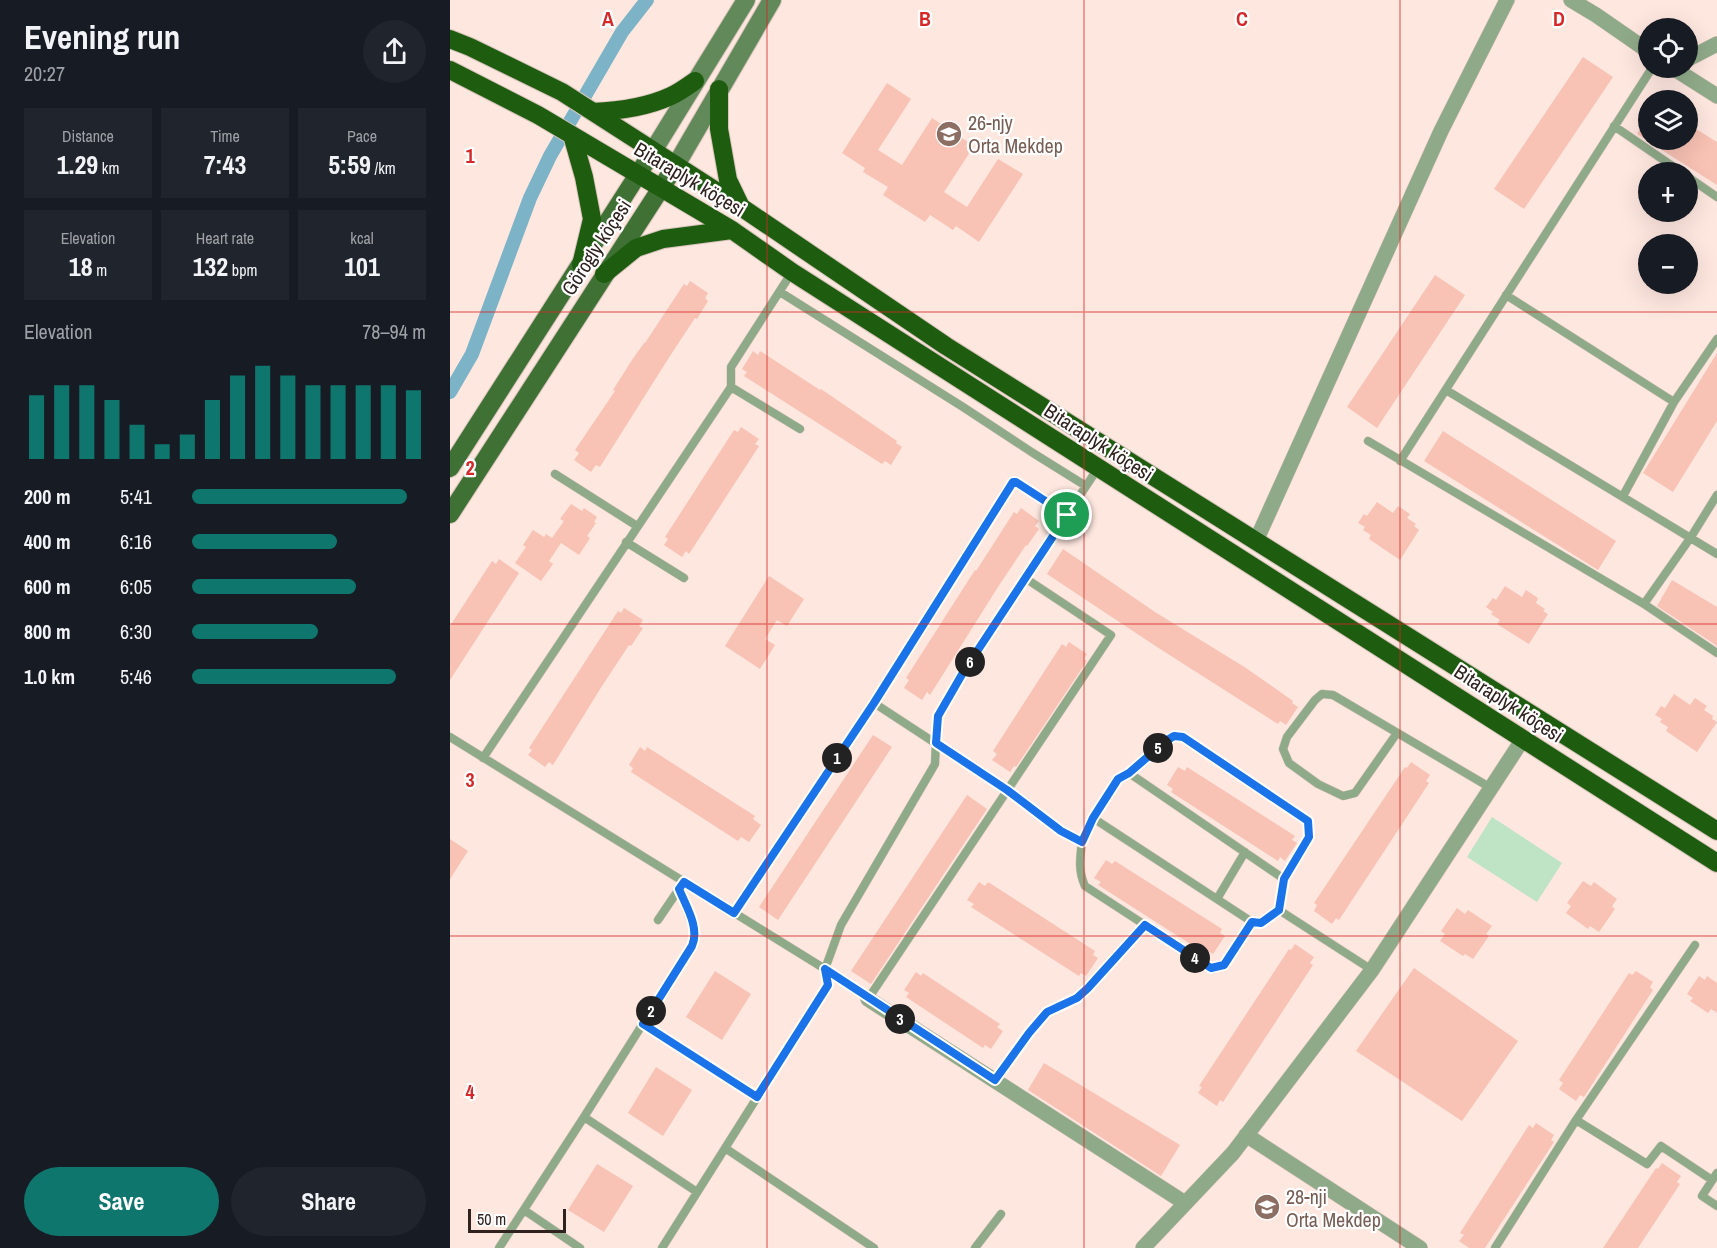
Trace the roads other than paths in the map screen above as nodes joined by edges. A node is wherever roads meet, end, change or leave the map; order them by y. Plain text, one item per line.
1 (746, 0) edge
2 (772, 0) edge
3 (1507, 0) edge
4 (1571, 0) edge
5 (1595, 7) edge
6 (450, 39) edge
7 (1638, 43) edge
8 (1717, 44) edge
9 (1698, 54) edge
10 (450, 70) edge
11 (1645, 78) edge
12 (1689, 78) edge
13 (695, 81) junction
14 (719, 89) junction
15 (1717, 95) edge
16 (603, 114) junction
17 (1614, 126) junction
18 (584, 151) junction
19 (653, 152) junction
20 (1666, 162) edge
21 (676, 165) junction
22 (638, 174) junction
23 (1698, 184) edge
24 (661, 188) junction
25 (1717, 197) edge
26 (741, 207) junction
27 (732, 230) junction
28 (581, 265) junction
29 (792, 272) junction
30 (604, 274) junction
31 (780, 292) junction
32 (1506, 295) junction
33 (1717, 339) edge
34 (731, 387) junction
35 (1446, 390) junction
36 (1674, 402) junction
37 (800, 429) dead end
38 (1368, 441) dead end
39 (1400, 461) junction
40 (450, 468) edge
41 (1098, 468) junction
42 (555, 474) dead end
43 (1086, 486) junction
44 (1717, 495) edge
45 (1623, 496) junction
46 (450, 514) edge
47 (1067, 515) junction
48 (638, 526) junction
49 (1691, 537) junction
50 (1256, 541) junction
51 (626, 542) junction
52 (1717, 554) edge
53 (684, 578) dead end
54 (1025, 578) junction
55 (1644, 604) junction
56 (1717, 653) edge
57 (874, 703) junction
58 (1397, 733) junction
59 (450, 737) edge
60 (1523, 740) junction
61 (936, 743) junction
62 (483, 758) junction
63 (1129, 773) junction
64 (1491, 788) junction
65 (1007, 790) junction
66 (1093, 818) junction
67 (1717, 831) edge
68 (1082, 842) junction
69 (1245, 852) junction
70 (1717, 863) edge
71 (1284, 879) junction
72 (682, 886) junction
73 (1217, 899) junction
74 (1279, 910) junction
75 (734, 913) junction
76 (658, 920) dead end
77 (1252, 922) junction
78 (1145, 925) junction
79 (1695, 945) dead end
80 (825, 969) junction
81 (1372, 970) junction
82 (868, 999) junction
83 (643, 1024) junction
84 (995, 1080) junction
85 (757, 1097) junction
86 (584, 1117) junction
87 (1576, 1120) junction
88 (1246, 1135) junction
89 (725, 1148) junction
90 (1715, 1177) edge
91 (698, 1192) junction
92 (1185, 1203) junction
93 (1717, 1206) edge
94 (524, 1210) junction
95 (1001, 1215) dead end
96 (499, 1248) edge
97 (580, 1248) edge
98 (662, 1248) edge
99 (874, 1248) edge
100 (975, 1248) edge
101 (1143, 1248) edge
102 (1420, 1248) edge
103 (1495, 1248) edge

1 - 13 main road
2 - 14 main road, Görogly köçesi
3 - 50 street
4 - 5 street
5 - 7 street
6 - 16 highway, Bitaraplyk köçesi
8 - 9 street
10 - 18 highway
11 - 17 lane
12 - 15 street
13 - 16 highway
13 - 19 main road
14 - 21 main road, Görogly köçesi
14 - 26 highway
16 - 19 highway, Bitaraplyk köçesi
17 - 20 lane
17 - 32 lane
18 - 22 highway, Bitaraplyk köçesi
18 - 28 highway
19 - 21 highway, Bitaraplyk köçesi
19 - 22 main road, Görogly köçesi
21 - 24 main road, Görogly köçesi
21 - 26 highway, Bitaraplyk köçesi
22 - 24 highway, Bitaraplyk köçesi
22 - 28 main road, Görogly köçesi
23 - 25 lane
24 - 27 highway, Bitaraplyk köçesi
24 - 30 main road, Görogly köçesi
26 - 50 highway, Bitaraplyk köçesi
27 - 29 highway, Bitaraplyk köçesi
27 - 30 highway
28 - 40 main road, Görogly köçesi
29 - 31 lane
29 - 41 highway, Bitaraplyk köçesi
30 - 46 main road, Görogly köçesi
31 - 34 lane
31 - 43 lane
32 - 35 lane
32 - 36 lane
33 - 36 lane
34 - 37 lane
34 - 48 lane
35 - 39 lane
35 - 45 lane
36 - 45 lane
38 - 39 lane
39 - 55 lane
41 - 43 lane
41 - 60 highway, Bitaraplyk köçesi
42 - 48 lane
43 - 47 lane
44 - 49 lane
45 - 49 lane
47 - 54 lane
47 - 57 lane
48 - 51 lane
49 - 52 lane
49 - 55 lane
50 - 67 highway, Bitaraplyk köçesi
51 - 53 lane
51 - 62 lane
54 - 61 lane
54 - 65 lane
55 - 56 lane
57 - 61 lane
57 - 75 lane
58 - 58 lane
58 - 64 lane
59 - 62 lane
60 - 64 street
60 - 70 highway, Bitaraplyk köçesi
61 - 65 lane
61 - 80 lane
62 - 72 lane
63 - 66 lane
63 - 69 lane
63 - 71 lane
64 - 81 street
65 - 68 lane
65 - 82 lane
66 - 68 lane
66 - 73 lane
68 - 78 lane
69 - 71 lane
69 - 73 lane
71 - 74 lane
72 - 75 lane
72 - 76 lane
72 - 83 lane
73 - 77 lane
74 - 77 lane
74 - 81 lane
75 - 80 lane
77 - 78 lane
78 - 84 lane
79 - 87 lane
80 - 82 lane
80 - 85 lane
81 - 88 street
82 - 84 street
83 - 85 lane
83 - 86 lane
84 - 92 street
85 - 89 lane
86 - 91 lane
86 - 94 lane
87 - 90 lane
87 - 103 lane
88 - 92 street
88 - 102 street
89 - 91 lane
89 - 99 lane
90 - 93 lane
91 - 98 lane
92 - 101 street
94 - 96 lane
94 - 97 lane
95 - 100 lane

